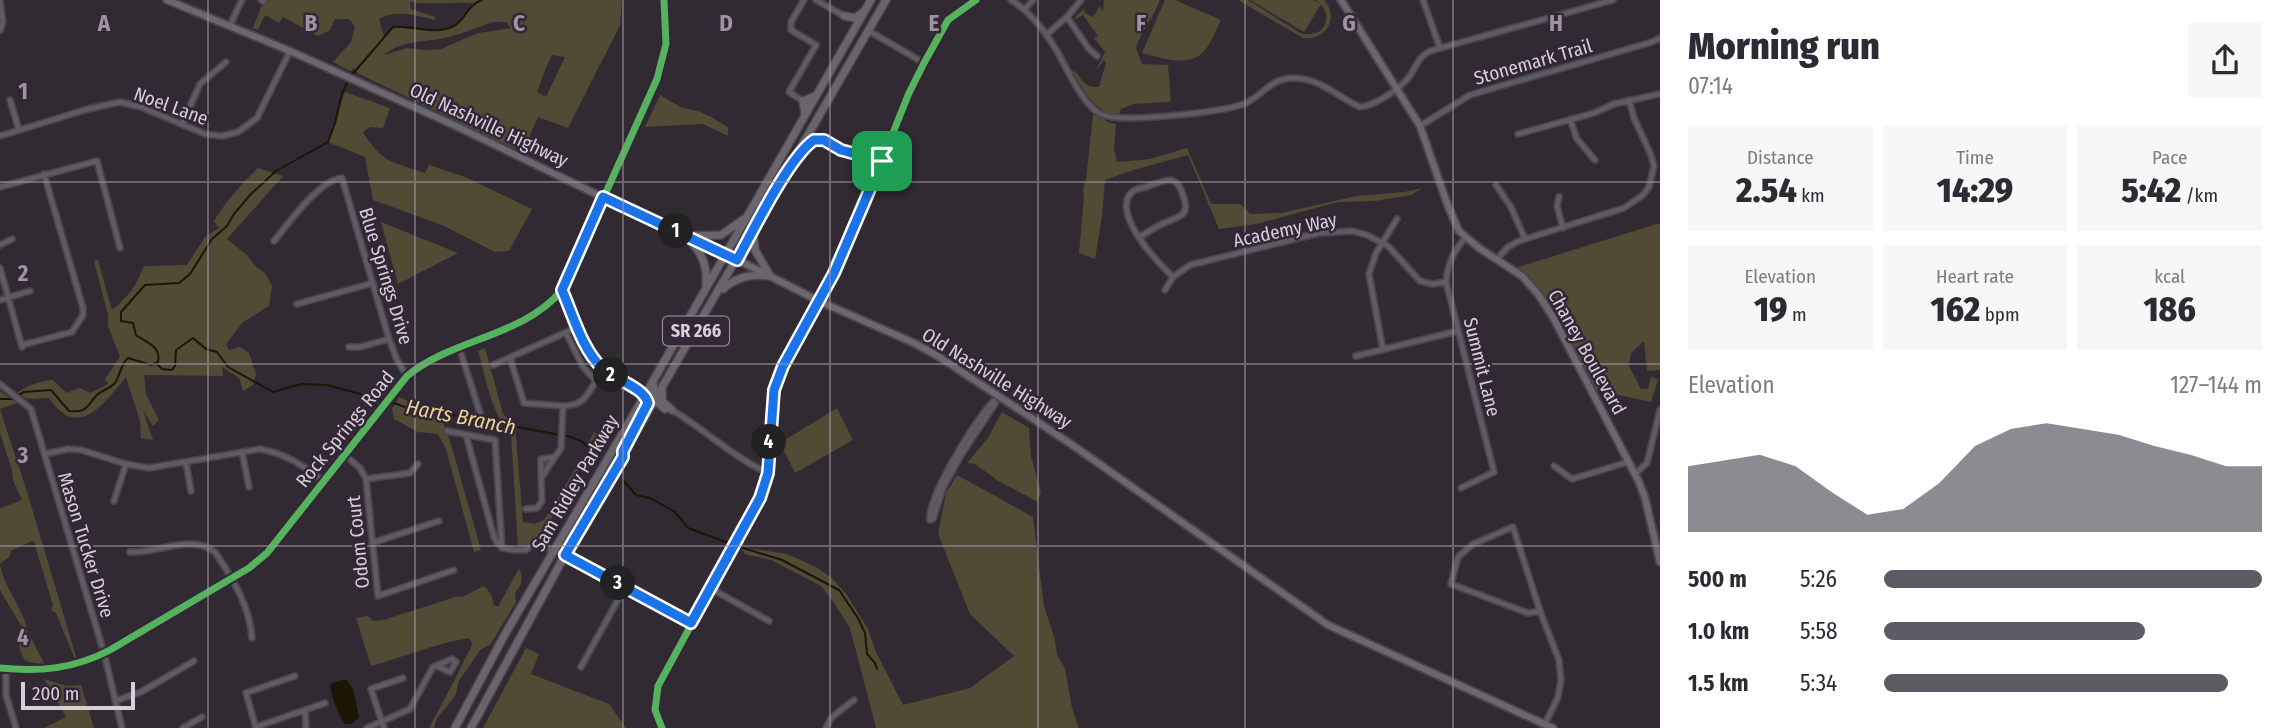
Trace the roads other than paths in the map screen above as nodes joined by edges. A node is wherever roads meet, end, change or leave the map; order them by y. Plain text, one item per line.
1 (0, 0) edge
2 (167, 0) edge
3 (242, 0) edge
4 (664, 0) edge
5 (804, 0) edge
6 (816, 0) edge
7 (872, 0) edge
8 (886, 0) edge
9 (976, 0) edge
10 (1012, 0) edge
11 (1033, 0) edge
12 (1081, 0) edge
13 (1340, 0) edge
14 (1423, 0) edge
15 (1582, 0) edge
16 (1613, 0) edge
17 (1019, 2) edge
18 (1584, 8) junction
19 (1025, 9) junction
20 (865, 10) junction
21 (844, 16) junction
22 (1067, 18) junction
23 (230, 25) junction
24 (0, 30) edge
25 (869, 31) junction
26 (1046, 36) junction
27 (850, 37) junction
28 (1660, 38) edge
29 (1440, 48) junction
30 (290, 51) junction
31 (1097, 56) dead end
32 (226, 62) dead end
33 (923, 63) junction
34 (1397, 87) junction
35 (818, 93) junction
36 (1660, 94) edge
37 (10, 100) dead end
38 (1629, 100) junction
39 (803, 101) junction
40 (804, 118) junction
41 (1570, 120) junction
42 (816, 123) junction
43 (182, 124) junction
44 (1420, 126) junction
45 (19, 130) junction
46 (1518, 134) dead end
47 (0, 136) edge
48 (824, 140) junction
49 (794, 160) junction
50 (1595, 160) dead end
51 (882, 161) junction
52 (44, 174) junction
53 (1496, 185) dead end
54 (0, 187) edge
55 (603, 197) junction
56 (1559, 197) dead end
57 (747, 216) junction
58 (1397, 219) dead end
59 (1563, 228) junction
60 (753, 231) junction
61 (687, 236) junction
62 (1139, 237) junction
63 (1465, 238) junction
64 (12, 239) dead end
65 (1525, 239) junction
66 (274, 241) dead end
67 (1382, 242) junction
68 (0, 245) edge
69 (120, 248) dead end
70 (726, 254) junction
71 (1497, 259) junction
72 (737, 260) junction
73 (0, 268) edge
74 (771, 276) junction
75 (1173, 277) junction
76 (1446, 282) junction
77 (373, 283) junction
78 (562, 290) junction
79 (705, 290) junction
80 (1165, 290) dead end
81 (30, 291) dead end
82 (719, 292) junction
83 (9, 297) junction
84 (0, 300) edge
85 (820, 301) junction
86 (297, 304) dead end
87 (578, 327) junction
88 (1458, 331) junction
89 (566, 333) junction
90 (389, 339) junction
91 (675, 342) junction
92 (349, 347) dead end
93 (459, 347) junction
94 (1383, 349) junction
95 (1356, 356) dead end
96 (510, 358) junction
97 (493, 365) dead end
98 (604, 369) junction
99 (407, 376) junction
100 (596, 381) junction
101 (0, 384) edge
102 (634, 388) junction
103 (662, 390) junction
104 (645, 396) junction
105 (994, 401) dead end
106 (655, 402) junction
107 (640, 404) junction
108 (562, 406) junction
109 (669, 410) junction
110 (1660, 410) edge
111 (480, 413) dead end
112 (447, 431) dead end
113 (466, 435) junction
114 (242, 452) junction
115 (45, 454) junction
116 (345, 455) junction
117 (556, 457) junction
118 (623, 457) junction
119 (186, 462) junction
120 (1629, 462) junction
121 (126, 464) junction
122 (418, 464) dead end
123 (1553, 466) dead end
124 (768, 473) junction
125 (1635, 474) junction
126 (541, 478) junction
127 (366, 479) junction
128 (323, 481) junction
129 (249, 487) dead end
130 (1461, 488) dead end
131 (191, 491) dead end
132 (114, 501) dead end
133 (526, 509) dead end
134 (487, 513) junction
135 (500, 513) junction
136 (929, 520) dead end
137 (439, 521) dead end
138 (490, 525) junction
139 (500, 525) junction
140 (372, 543) junction
141 (502, 548) junction
142 (553, 551) junction
143 (130, 552) dead end
144 (565, 555) junction
145 (1660, 562) edge
146 (454, 570) dead end
147 (231, 579) junction
148 (625, 587) junction
149 (710, 588) junction
150 (1540, 611) junction
151 (769, 621) dead end
152 (691, 623) junction
153 (252, 638) dead end
154 (104, 653) junction
155 (194, 661) dead end
156 (437, 666) dead end
157 (581, 667) dead end
158 (3, 669) edge
159 (295, 676) dead end
160 (403, 678) dead end
161 (855, 700) dead end
162 (116, 701) junction
163 (325, 703) dead end
164 (305, 710) junction
165 (202, 717) dead end
166 (1545, 724) junction
167 (382, 725) edge
168 (256, 727) edge
169 (16, 728) edge
170 (122, 728) edge
171 (183, 728) edge
172 (306, 728) edge
173 (367, 728) edge
174 (455, 728) edge
175 (471, 728) edge
176 (662, 728) edge
177 (826, 728) edge
178 (1553, 728) edge

1 - 24 street
2 - 23 street, Old Nashville Highway
3 - 23 street
4 - 55 street, Rock Springs Road
5 - 39 street
6 - 21 street
7 - 20 main road, Sam Ridley Parkway / SR 266
8 - 25 main road, Sam Ridley Parkway / SR 266
9 - 33 street
10 - 17 street
11 - 19 street
12 - 22 street
13 - 34 street, Chaney Boulevard
14 - 29 street
15 - 18 street
16 - 18 street
17 - 19 street
18 - 29 street
19 - 26 street
20 - 21 main road
20 - 27 main road, Sam Ridley Parkway / SR 266
21 - 27 main road
22 - 26 street
22 - 31 street
23 - 30 street, Old Nashville Highway
25 - 33 street
25 - 42 main road, Sam Ridley Parkway / SR 266
26 - 34 street
27 - 35 main road, Sam Ridley Parkway / SR 266
28 - 44 street, Stonemark Trail
29 - 34 street
30 - 43 street, Noel Lane
30 - 55 street, Old Nashville Highway
32 - 43 street
33 - 51 street
34 - 44 street, Chaney Boulevard
35 - 39 main road
35 - 40 main road, Sam Ridley Parkway / SR 266
36 - 38 street
37 - 45 street
38 - 41 street
38 - 59 street
39 - 40 main road
40 - 57 main road, Sam Ridley Parkway / SR 266
41 - 46 street
41 - 50 street
42 - 48 main road
42 - 49 main road, Sam Ridley Parkway / SR 266
43 - 45 street, Noel Lane
44 - 63 street, Chaney Boulevard
45 - 47 street, Noel Lane
48 - 49 main road
48 - 51 street
49 - 60 main road, Sam Ridley Parkway / SR 266
51 - 85 street
52 - 54 street
52 - 69 street
52 - 83 street
53 - 65 street
55 - 61 street, Old Nashville Highway
55 - 78 street, Rock Springs Road
56 - 59 street
57 - 61 main road
57 - 70 main road, Sam Ridley Parkway / SR 266
58 - 67 street
59 - 65 street
60 - 72 main road, Sam Ridley Parkway / SR 266
60 - 74 main road
61 - 70 street, Old Nashville Highway
61 - 79 main road
62 - 62 street
62 - 75 street
63 - 71 street, Chaney Boulevard
63 - 76 street, Summit Lane
64 - 68 street
65 - 71 street
66 - 77 street, Blue Springs Drive
67 - 75 street, Academy Way
67 - 76 street, Academy Way
67 - 94 street
70 - 72 street, Old Nashville Highway
70 - 79 main road, Sam Ridley Parkway / SR 266
71 - 120 street, Chaney Boulevard
72 - 74 street, Old Nashville Highway
72 - 82 main road, Sam Ridley Parkway / SR 266
73 - 83 street
74 - 82 main road
74 - 85 street, Old Nashville Highway
75 - 80 street
76 - 88 street, Summit Lane
77 - 86 street
77 - 90 street, Blue Springs Drive
78 - 87 street
78 - 93 street, Rock Springs Road
79 - 91 main road, Sam Ridley Parkway / SR 266
81 - 83 street
82 - 103 main road, Sam Ridley Parkway / SR 266
83 - 84 street
85 - 124 street
85 - 166 street, Old Nashville Highway
87 - 89 street
87 - 98 street
88 - 94 street
88 - 130 street, Summit Lane
89 - 96 street
89 - 100 street
90 - 92 street
90 - 99 street, Blue Springs Drive
91 - 104 main road, Sam Ridley Parkway / SR 266
91 - 106 main road
93 - 99 street, Rock Springs Road
93 - 111 street
94 - 95 street
96 - 97 street
96 - 108 street
98 - 100 street
98 - 102 street
99 - 116 street, Rock Springs Road
100 - 108 street
101 - 115 street, Mason Tucker Drive
102 - 104 main road
102 - 107 main road
103 - 106 main road, Sam Ridley Parkway / SR 266
103 - 109 main road
104 - 107 main road, Sam Ridley Parkway / SR 266
104 - 118 main road
105 - 136 street
106 - 109 main road
106 - 118 main road, Sam Ridley Parkway / SR 266
107 - 142 main road, Sam Ridley Parkway / SR 266
108 - 117 street
109 - 118 main road
109 - 124 street
110 - 125 street
112 - 113 street
113 - 134 street
113 - 135 street
114 - 119 street
114 - 128 street
114 - 129 street
115 - 121 street
115 - 154 street, Mason Tucker Drive
116 - 127 street, Odom Court
116 - 128 street, Rock Springs Road
117 - 126 street
117 - 126 street
118 - 144 main road, Sam Ridley Parkway / SR 266
119 - 121 street
119 - 131 street
120 - 123 street
120 - 125 street, Chaney Boulevard
121 - 132 street
122 - 127 street
124 - 149 street
125 - 145 street, Chaney Boulevard
126 - 133 street
127 - 140 street, Odom Court
128 - 147 street, Rock Springs Road
134 - 135 street
134 - 138 street
135 - 139 street
137 - 140 street
138 - 139 street
138 - 141 street
139 - 141 street
140 - 146 street, Odom Court
141 - 142 street
142 - 144 street
142 - 174 main road, Sam Ridley Parkway / SR 266
143 - 147 street
144 - 148 street
144 - 175 main road, Sam Ridley Parkway / SR 266
147 - 153 street
147 - 154 street, Rock Springs Road
148 - 152 street
148 - 157 street
149 - 151 street
149 - 152 street
150 - 150 street
150 - 166 street
152 - 176 street
154 - 158 street, Rock Springs Road
154 - 162 street, Mason Tucker Drive
155 - 162 street
156 - 167 street
158 - 169 street
159 - 168 street
160 - 167 street
161 - 177 street
162 - 170 street, Mason Tucker Drive
163 - 164 street
164 - 168 street
164 - 172 street
165 - 171 street
166 - 178 street, Old Nashville Highway
167 - 173 street

